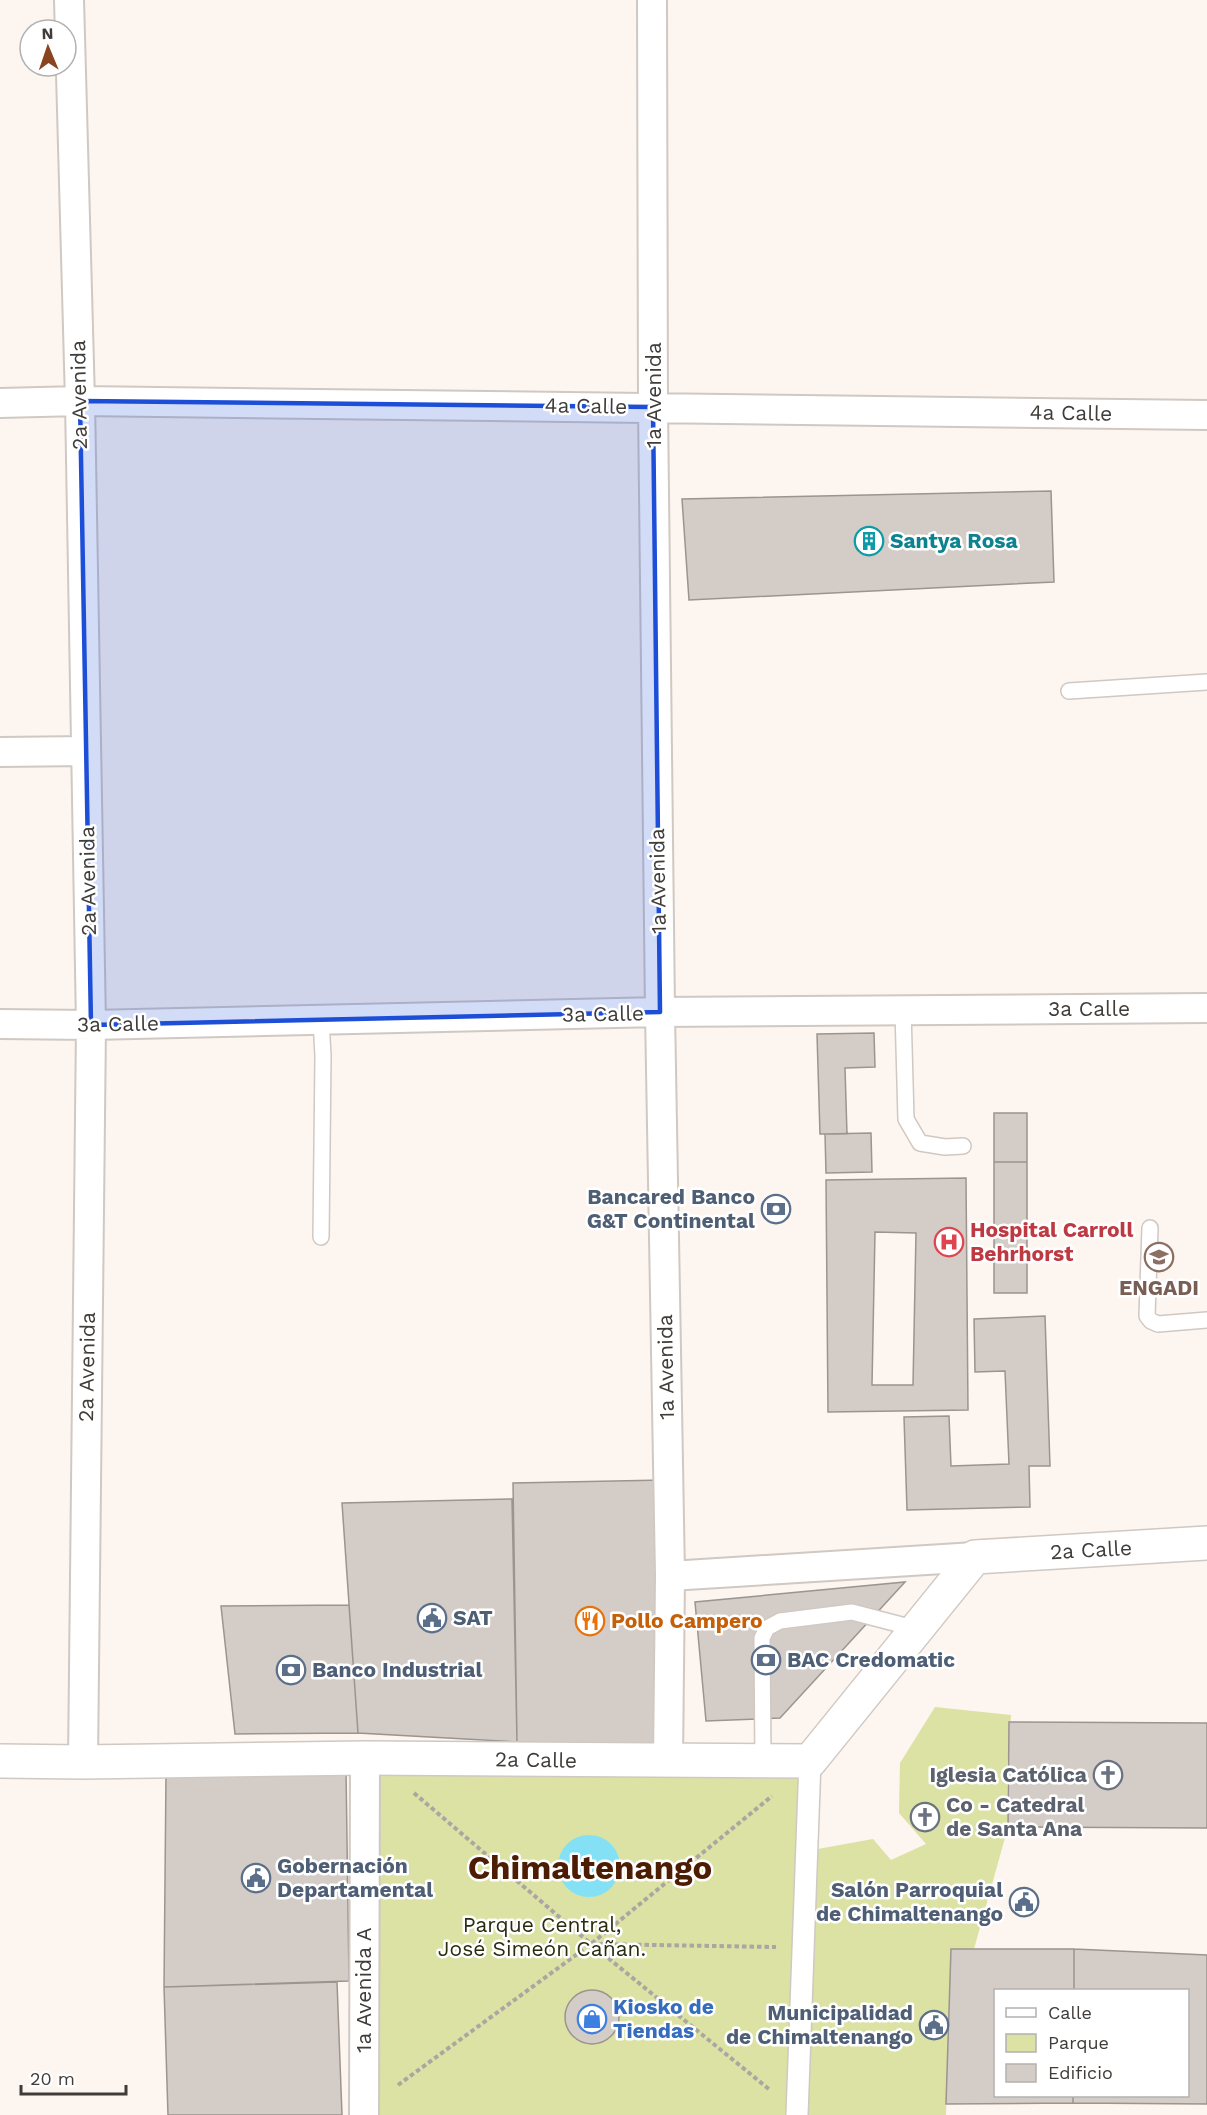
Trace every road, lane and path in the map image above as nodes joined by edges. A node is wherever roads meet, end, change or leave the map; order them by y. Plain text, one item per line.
1 (69, 0) edge
2 (652, 0) edge
3 (80, 401) junction
4 (0, 403) edge
5 (653, 407) junction
6 (1207, 415) edge
7 (1207, 682) edge
8 (1069, 692) dead end
9 (0, 752) edge
10 (86, 752) junction
11 (1207, 1008) edge
12 (903, 1010) junction
13 (660, 1012) junction
14 (321, 1020) junction
15 (0, 1024) edge
16 (91, 1024) junction
17 (963, 1146) dead end
18 (1150, 1228) dead end
19 (321, 1237) dead end
20 (1207, 1320) edge
21 (1207, 1543) edge
22 (975, 1557) junction
23 (670, 1576) junction
24 (917, 1629) junction
25 (365, 1758) junction
26 (0, 1761) edge
27 (668, 1761) junction
28 (763, 1761) junction
29 (810, 1761) junction
30 (83, 1762) junction
31 (591, 1944) junction
32 (803, 1948) junction
33 (364, 2112) edge
34 (797, 2113) edge

1 - 3 street, 2a Avenida
2 - 5 street, 1a Avenida
3 - 4 street, 4a Calle
3 - 5 street, 4a Calle
3 - 10 street, 2a Avenida
5 - 6 street, 4a Calle
5 - 13 street, 1a Avenida
7 - 8 lane
9 - 10 street
10 - 16 street, 2a Avenida
11 - 12 street, 3a Calle
12 - 13 street, 3a Calle
12 - 17 lane
13 - 14 street, 3a Calle
13 - 23 street, 1a Avenida
14 - 16 street, 3a Calle
14 - 19 lane
15 - 16 street, 3a Calle
16 - 30 street, 2a Avenida
18 - 20 lane
21 - 22 main road, 2a Calle
22 - 23 street, 2a Calle
22 - 24 main road
23 - 27 street, 1a Avenida
24 - 28 lane
24 - 29 main road
25 - 27 main road, 2a Calle
25 - 30 main road, 2a Calle
25 - 31 path
25 - 33 street, 1a Avenida A
26 - 30 main road, 2a Calle
27 - 28 main road, 2a Calle
28 - 29 main road, 2a Calle
29 - 31 path
29 - 32 street
31 - 32 path
31 - 33 path
31 - 34 path
32 - 34 street

